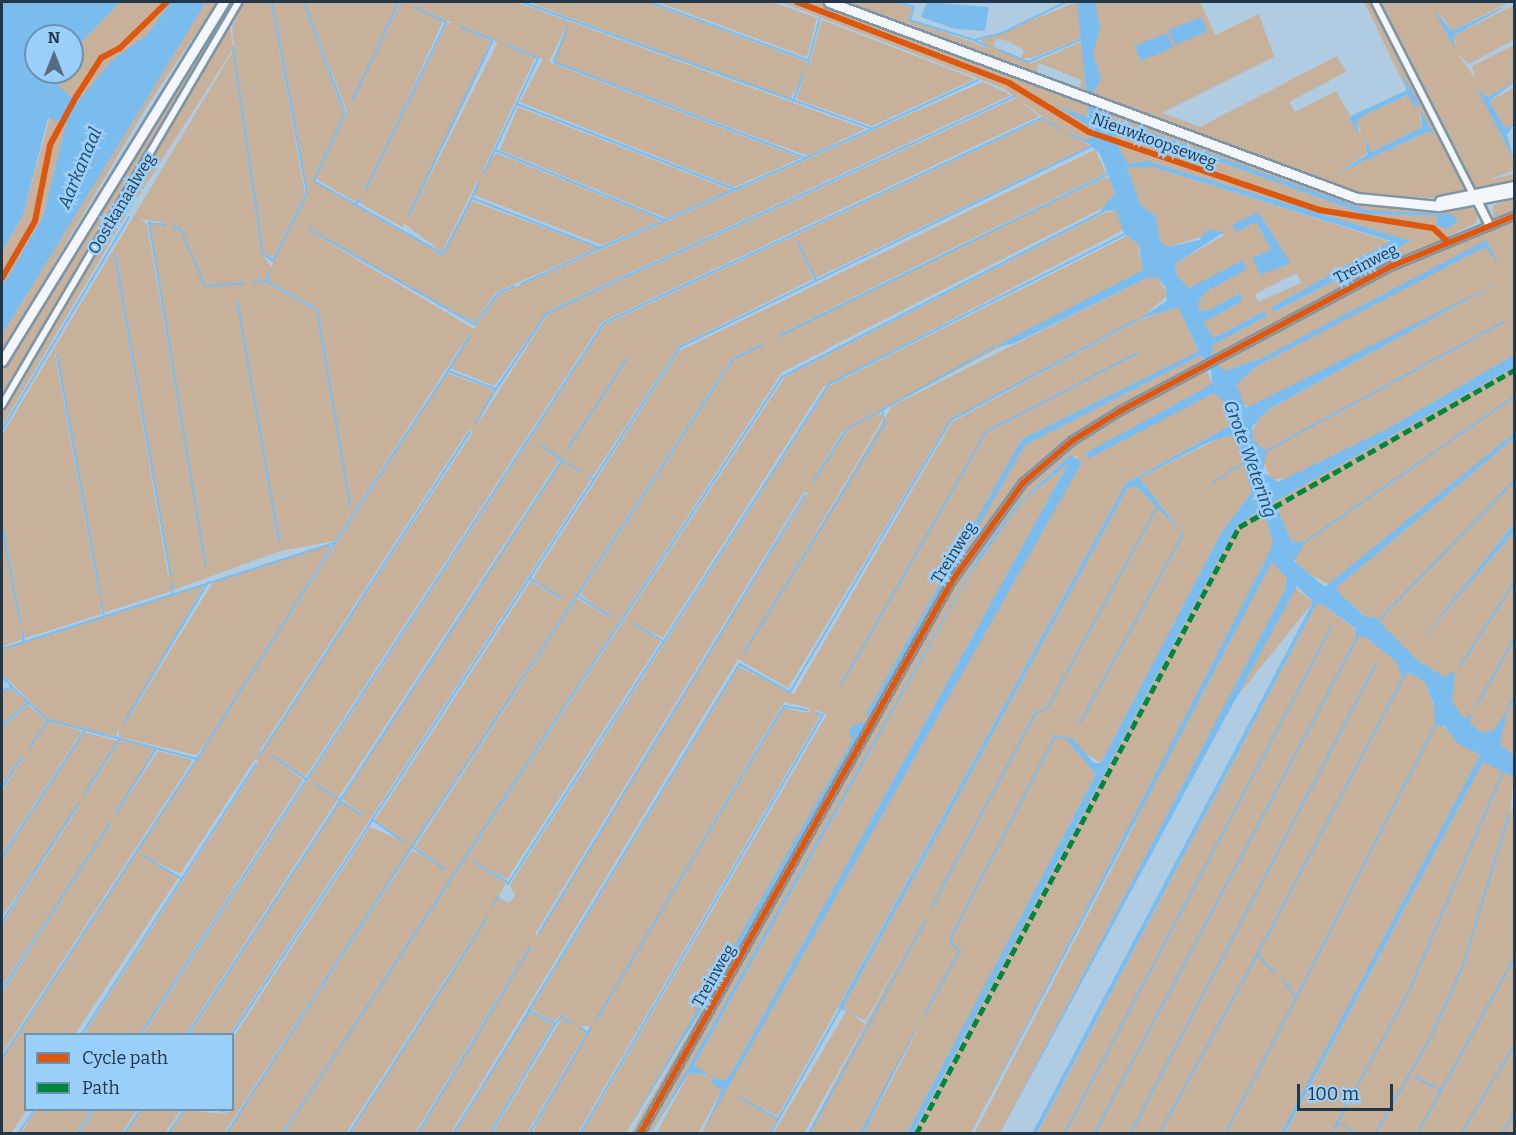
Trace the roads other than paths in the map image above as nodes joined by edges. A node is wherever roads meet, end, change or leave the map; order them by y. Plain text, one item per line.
1 (224, 2) edge
2 (238, 2) edge
3 (830, 2) edge
4 (1376, 2) edge
5 (1515, 186) edge
6 (1515, 192) edge
7 (1477, 200) junction
8 (1515, 216) edge
9 (1489, 226) junction
10 (2, 361) edge
11 (2, 405) edge
12 (640, 1134) edge

1 - 10 main road, Oostkanaalweg
2 - 11 street, Oostkanaalweg
3 - 7 main road, Nieuwkoopseweg
4 - 7 street
5 - 7 main road, Nieuwkoopseweg
6 - 7 main road, Nieuwkoopseweg
7 - 9 street
8 - 9 street, Treinweg
9 - 12 street, Treinweg

